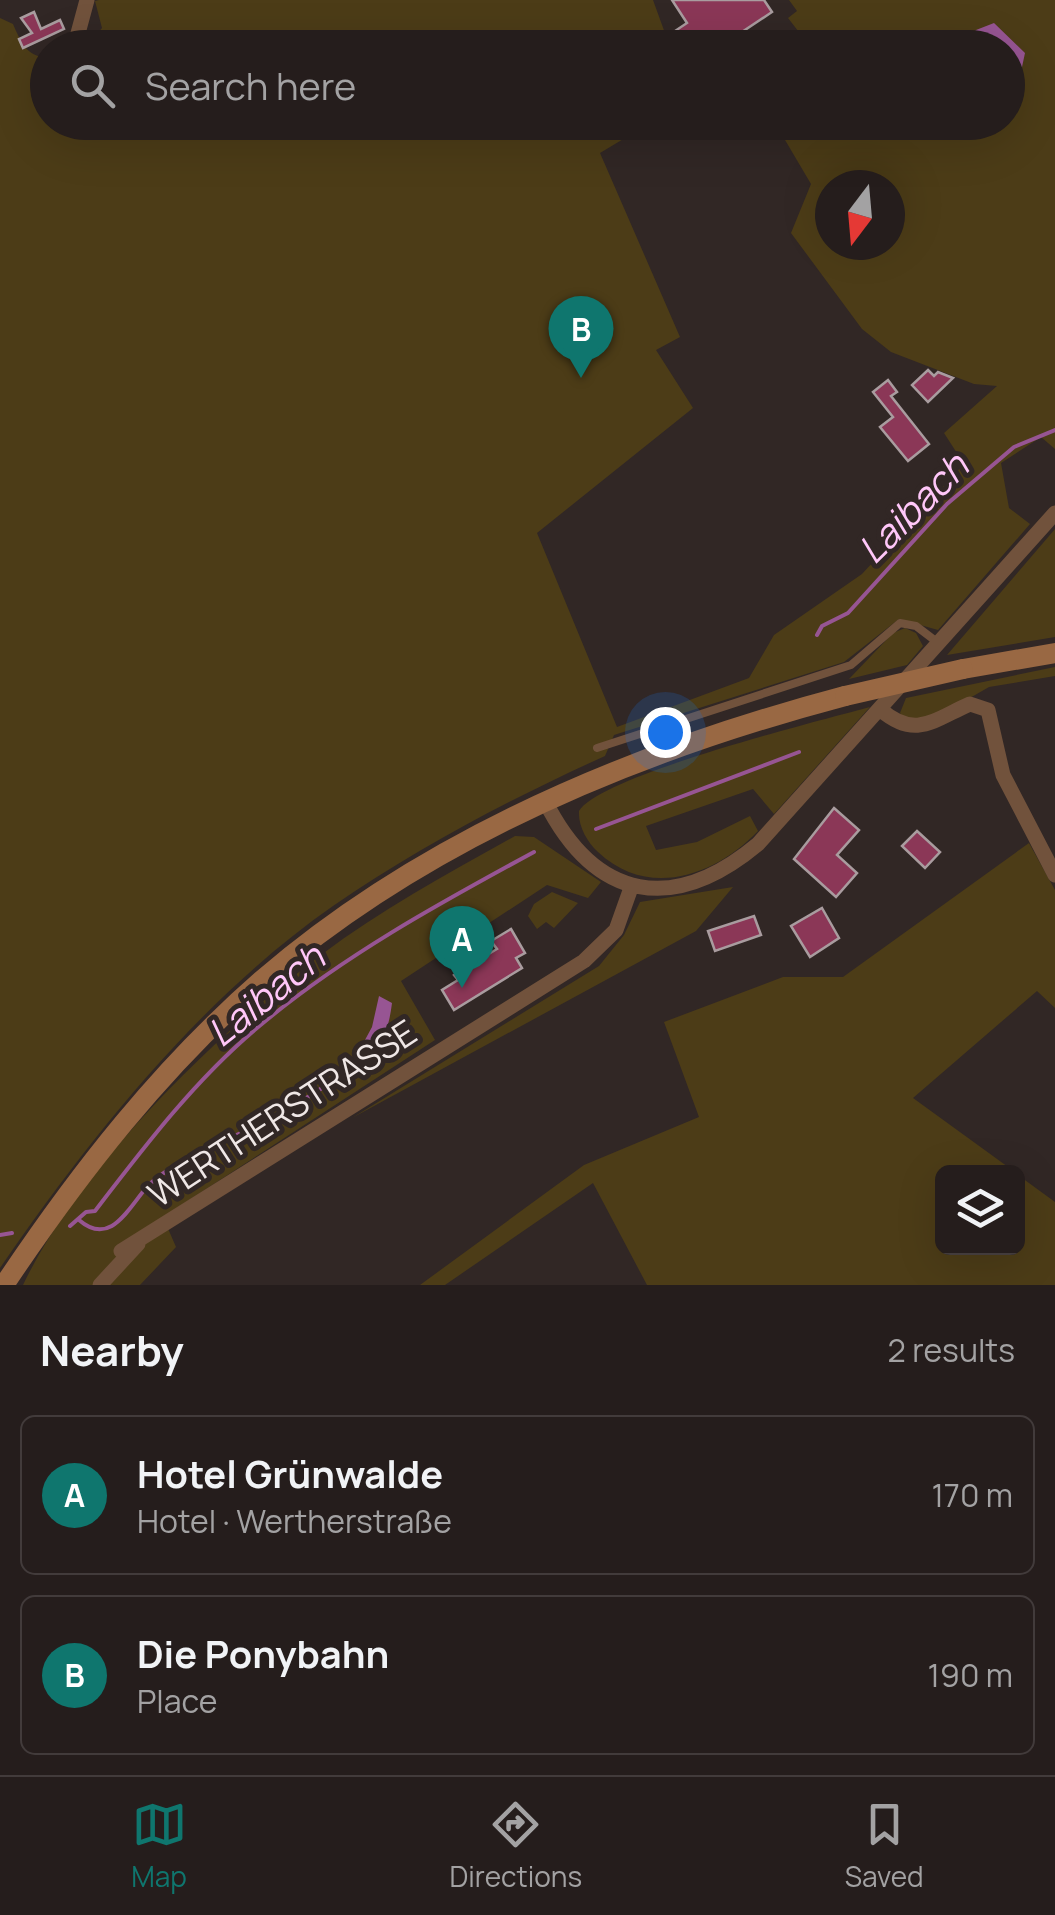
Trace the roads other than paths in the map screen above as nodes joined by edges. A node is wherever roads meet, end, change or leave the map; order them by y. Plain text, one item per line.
1 (87, 0) edge
2 (79, 30) edge
3 (1055, 512) edge
4 (938, 644) junction
5 (1055, 653) edge
6 (881, 710) junction
7 (597, 748) dead end
8 (545, 802) junction
9 (1055, 875) edge
10 (632, 885) junction
11 (138, 1240) junction
12 (121, 1251) dead end
13 (4, 1285) edge
14 (100, 1285) edge

1 - 2 street
3 - 4 street
4 - 6 street
4 - 7 lane
5 - 8 main road, bridge
6 - 9 street
6 - 10 street
8 - 10 street
8 - 13 main road
10 - 11 street, WERTHERSTRASSE
11 - 12 street, WERTHERSTRASSE
11 - 14 street, WERTHERSTRASSE

